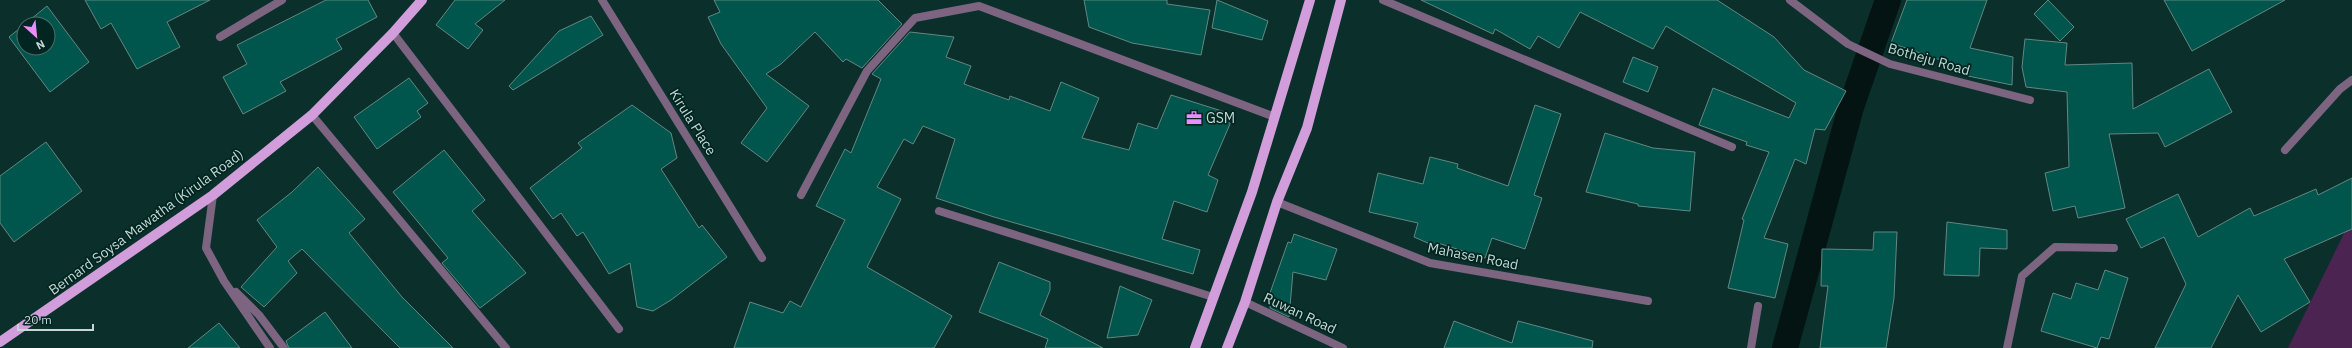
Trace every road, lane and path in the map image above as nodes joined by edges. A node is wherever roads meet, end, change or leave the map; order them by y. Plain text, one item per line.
1 (282, 0) edge
2 (422, 0) edge
3 (602, 0) edge
4 (1310, 0) edge
5 (1341, 0) edge
6 (1383, 0) edge
7 (1790, 0) edge
8 (393, 33) junction
9 (220, 37) dead end
10 (2352, 80) edge
11 (2030, 100) dead end
12 (312, 115) junction
13 (1275, 117) junction
14 (1732, 147) dead end
15 (2285, 150) dead end
16 (801, 194) dead end
17 (213, 195) junction
18 (1277, 202) junction
19 (939, 211) dead end
20 (2114, 248) dead end
21 (762, 258) dead end
22 (224, 281) junction
23 (1213, 297) junction
24 (1648, 300) dead end
25 (1245, 302) junction
26 (1758, 306) dead end
27 (619, 329) dead end
28 (0, 343) edge
29 (6, 348) edge
30 (270, 348) edge
31 (284, 348) edge
32 (506, 348) edge
33 (1195, 348) edge
34 (1227, 348) edge
35 (1343, 348) edge
36 (1751, 348) edge
37 (2007, 348) edge

1 - 9 street
2 - 8 main road, Bernard Soysa Mawatha (Kirula Road)
3 - 21 street, Kirula Place
4 - 13 main road
5 - 18 main road
6 - 14 street
7 - 11 street, Botheju Road
8 - 12 main road, Bernard Soysa Mawatha (Kirula Road)
8 - 27 street
10 - 15 street
12 - 17 main road, Bernard Soysa Mawatha (Kirula Road)
12 - 32 street
13 - 16 street
13 - 23 main road
17 - 22 street
17 - 28 main road, Bernard Soysa Mawatha (Kirula Road)
18 - 24 street, Mahasen Road
18 - 25 main road
19 - 23 street
20 - 37 street
22 - 30 street
22 - 31 street
23 - 33 main road
25 - 34 main road
25 - 35 street, Ruwan Road
26 - 36 street
28 - 29 street

